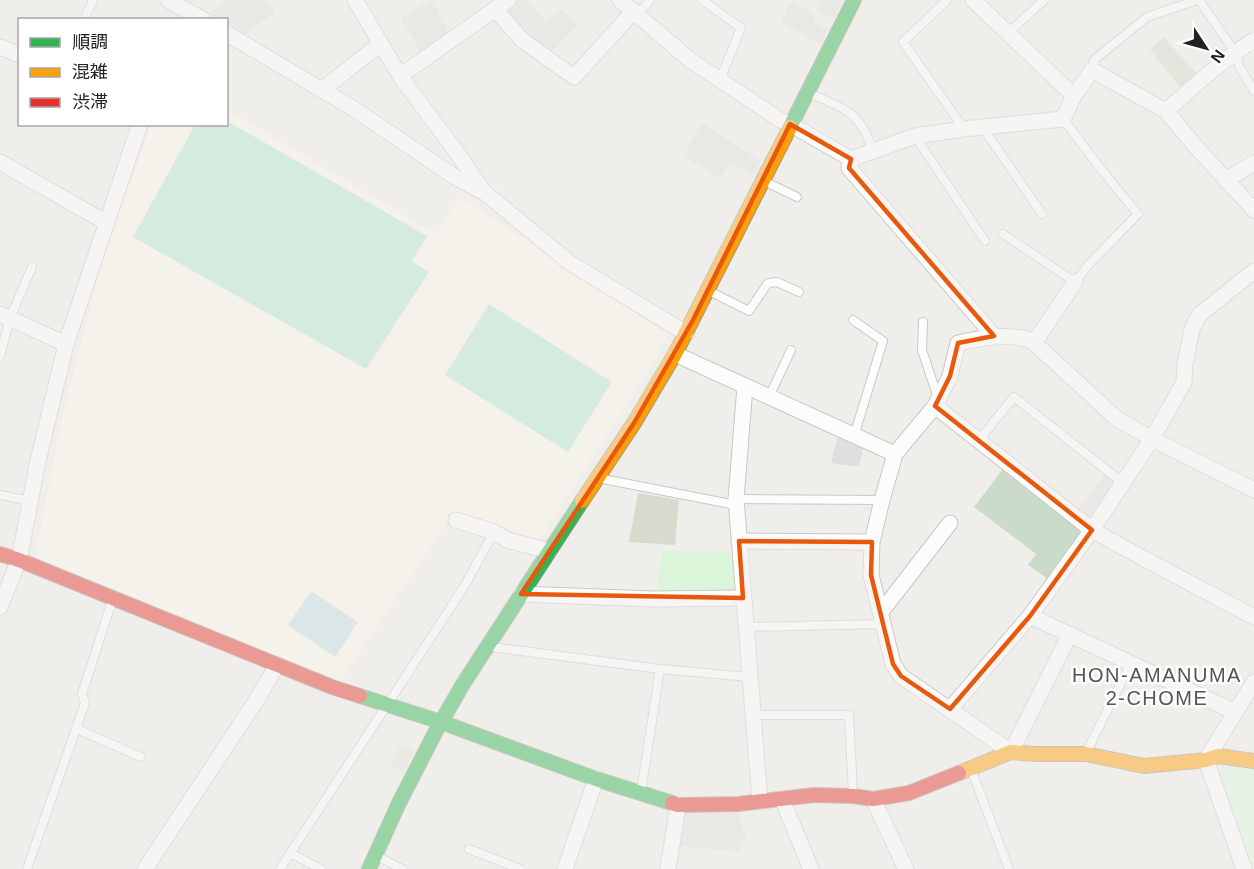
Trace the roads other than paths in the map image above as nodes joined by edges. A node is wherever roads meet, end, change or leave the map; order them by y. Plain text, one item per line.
1 (93, 0) edge
2 (168, 0) edge
3 (355, 0) edge
4 (508, 0) edge
5 (620, 0) edge
6 (650, 0) edge
7 (702, 0) edge
8 (947, 0) edge
9 (973, 0) edge
10 (1044, 0) edge
11 (1198, 0) edge
12 (852, 1) edge
13 (495, 9) junction
14 (635, 13) junction
15 (184, 14) edge
16 (85, 18) edge
17 (1008, 33) junction
18 (228, 34) edge
19 (1254, 40) edge
20 (380, 44) junction
21 (0, 47) edge
22 (1235, 52) junction
23 (18, 54) edge
24 (1092, 70) junction
25 (400, 76) junction
26 (720, 80) junction
27 (322, 90) junction
28 (1254, 90) edge
29 (807, 92) junction
30 (1074, 96) junction
31 (1166, 111) junction
32 (1063, 119) junction
33 (790, 124) junction
34 (139, 126) edge
35 (983, 128) junction
36 (964, 129) junction
37 (915, 136) junction
38 (873, 151) junction
39 (851, 159) junction
40 (0, 162) edge
41 (1254, 163) edge
42 (762, 180) junction
43 (1226, 180) junction
44 (484, 192) junction
45 (798, 196) dead end
46 (1254, 210) edge
47 (1042, 214) dead end
48 (107, 223) junction
49 (1003, 234) dead end
50 (985, 241) dead end
51 (32, 267) dead end
52 (1254, 271) edge
53 (1074, 282) junction
54 (707, 291) junction
55 (799, 292) dead end
56 (5, 316) edge
57 (853, 320) dead end
58 (923, 322) dead end
59 (686, 333) junction
60 (994, 336) junction
61 (1034, 343) junction
62 (66, 344) junction
63 (791, 350) dead end
64 (675, 354) junction
65 (0, 356) edge
66 (745, 386) junction
67 (769, 397) junction
68 (937, 402) junction
69 (854, 436) junction
70 (1152, 439) junction
71 (979, 440) junction
72 (895, 454) junction
73 (597, 478) junction
74 (1123, 483) junction
75 (1254, 490) edge
76 (0, 495) edge
77 (882, 500) junction
78 (30, 501) junction
79 (736, 502) junction
80 (456, 520) dead end
81 (950, 523) dead end
82 (1092, 530) junction
83 (494, 532) junction
84 (739, 540) junction
85 (872, 542) junction
86 (549, 551) junction
87 (0, 554) edge
88 (19, 560) junction
89 (521, 594) junction
90 (743, 598) junction
91 (113, 599) junction
92 (0, 607) edge
93 (1030, 616) junction
94 (1254, 617) edge
95 (882, 618) junction
96 (746, 627) junction
97 (1070, 634) junction
98 (487, 646) junction
99 (1131, 663) junction
100 (277, 665) junction
101 (660, 669) junction
102 (749, 677) junction
103 (1254, 682) edge
104 (387, 705) junction
105 (950, 709) junction
106 (1235, 712) junction
107 (753, 715) junction
108 (441, 722) junction
109 (77, 729) junction
110 (1011, 752) junction
111 (1086, 754) junction
112 (141, 757) dead end
113 (1206, 760) junction
114 (1254, 761) edge
115 (971, 768) junction
116 (596, 779) junction
117 (641, 793) junction
118 (853, 796) junction
119 (782, 799) junction
120 (873, 799) junction
121 (760, 801) junction
122 (678, 805) junction
123 (469, 849) dead end
124 (290, 853) junction
125 (375, 855) junction
126 (27, 869) edge
127 (145, 869) edge
128 (280, 869) edge
129 (321, 869) edge
130 (369, 869) edge
131 (402, 869) edge
132 (520, 869) edge
133 (565, 869) edge
134 (668, 869) edge
135 (811, 869) edge
136 (906, 869) edge
137 (1009, 869) edge
138 (1243, 869) edge

1 - 16 lane
2 - 15 street
3 - 20 street
4 - 13 street
5 - 14 street
6 - 14 lane
7 - 26 lane
8 - 36 lane
9 - 17 street
10 - 17 lane
11 - 22 lane
11 - 24 lane
12 - 29 street
13 - 14 street
13 - 25 street
14 - 26 street
17 - 30 street
18 - 27 street
19 - 22 street
20 - 25 street
20 - 27 street
21 - 23 street
22 - 28 lane
22 - 31 street
24 - 30 street
24 - 31 street
25 - 44 street
26 - 33 street
27 - 44 street
29 - 33 street
29 - 38 lane
30 - 32 street
31 - 43 street
32 - 35 street
32 - 53 lane
33 - 39 street
33 - 42 street
34 - 48 street
35 - 36 street
35 - 47 lane
36 - 37 street
37 - 38 street
37 - 50 lane
38 - 39 street
39 - 60 street
40 - 48 street
41 - 43 street
42 - 45 lane
42 - 54 street
43 - 46 street
44 - 59 street
48 - 62 street
49 - 53 lane
51 - 56 lane
52 - 70 street
53 - 61 street
54 - 55 lane
54 - 59 street
56 - 62 street
56 - 65 lane
57 - 69 lane
58 - 68 lane
59 - 64 street
60 - 61 street
60 - 68 street
61 - 70 street
62 - 78 street
63 - 67 lane
64 - 66 street
64 - 73 street
66 - 67 street
66 - 79 street
67 - 69 street
68 - 71 street
68 - 72 street
69 - 72 street
70 - 74 street
70 - 75 street
71 - 74 lane
71 - 82 street
72 - 77 street
73 - 79 lane
73 - 86 street
74 - 82 street
76 - 78 lane
77 - 79 lane
77 - 85 street
78 - 88 street
79 - 84 street
80 - 83 street
81 - 95 street
82 - 93 street
82 - 94 street
83 - 86 street
83 - 104 lane
84 - 85 street
84 - 90 street
85 - 95 street
86 - 89 street
87 - 88 street
88 - 91 street
88 - 92 street
89 - 90 street
89 - 98 street
90 - 96 street
91 - 100 street
91 - 109 lane
93 - 97 street
93 - 105 street
95 - 96 lane
95 - 105 street
96 - 102 street
97 - 99 street
97 - 110 street
98 - 101 lane
98 - 108 street
99 - 106 street
99 - 111 lane
100 - 104 street
100 - 127 street
101 - 102 lane
101 - 117 lane
102 - 107 street
103 - 106 street
104 - 108 street
104 - 124 lane
105 - 110 street
106 - 113 street
107 - 118 lane
107 - 121 street
108 - 116 street
108 - 125 street
109 - 112 lane
109 - 126 lane
110 - 111 street
110 - 115 street
111 - 113 street
113 - 114 street
113 - 138 street
115 - 120 street
115 - 137 lane
116 - 117 street
116 - 133 street
117 - 122 street
118 - 119 street
118 - 120 street
119 - 121 street
119 - 135 street
120 - 136 street
121 - 122 street
122 - 134 street
123 - 132 lane
124 - 128 lane
124 - 129 lane
125 - 130 street
125 - 131 lane

